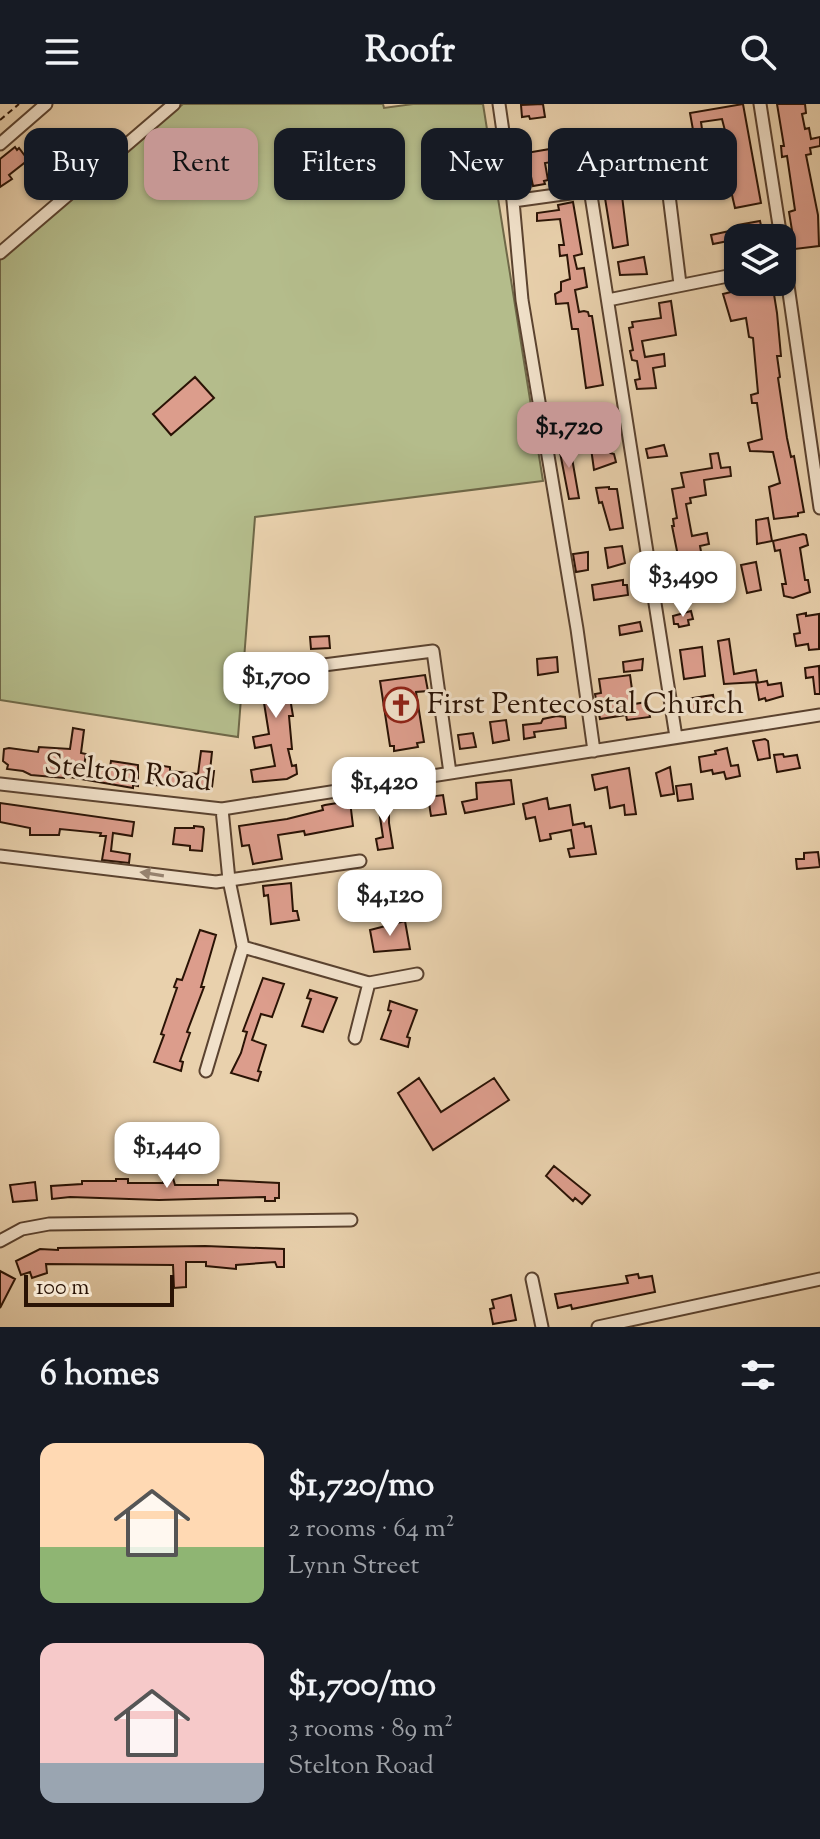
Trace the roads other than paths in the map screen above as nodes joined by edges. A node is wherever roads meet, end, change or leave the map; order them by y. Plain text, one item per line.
1 (46, 104) edge
2 (174, 104) edge
3 (499, 104) edge
4 (760, 104) edge
5 (0, 144) edge
6 (548, 196) edge
7 (592, 200) edge
8 (670, 200) edge
9 (513, 201) junction
10 (779, 224) edge
11 (0, 253) edge
12 (724, 276) edge
13 (680, 284) junction
14 (789, 296) edge
15 (608, 300) junction
16 (820, 508) edge
17 (316, 666) dead end
18 (820, 715) edge
19 (676, 737) junction
20 (594, 751) junction
21 (450, 773) junction
22 (0, 784) edge
23 (222, 809) junction
24 (0, 856) edge
25 (360, 861) dead end
26 (229, 880) junction
27 (243, 947) junction
28 (417, 974) dead end
29 (369, 983) junction
30 (355, 1038) dead end
31 (206, 1071) dead end
32 (351, 1220) dead end
33 (0, 1241) edge
34 (532, 1279) dead end
35 (820, 1279) edge
36 (542, 1327) edge
37 (598, 1327) edge

1 - 5 street
2 - 11 street
3 - 9 street
4 - 10 street
6 - 9 street
7 - 15 street
8 - 13 street
9 - 20 street
12 - 13 street
13 - 15 street
14 - 16 street
15 - 19 street
17 - 21 street
18 - 19 street, Stelton Road
19 - 20 street, Stelton Road
20 - 21 street, Stelton Road
21 - 23 street, Stelton Road
22 - 23 street, Stelton Road
23 - 26 street
26 -> 24 street
25 - 26 street
26 - 27 street
27 - 29 street
27 - 31 street
28 - 29 street
29 - 30 street
32 - 33 street
34 - 36 street
35 - 37 street

